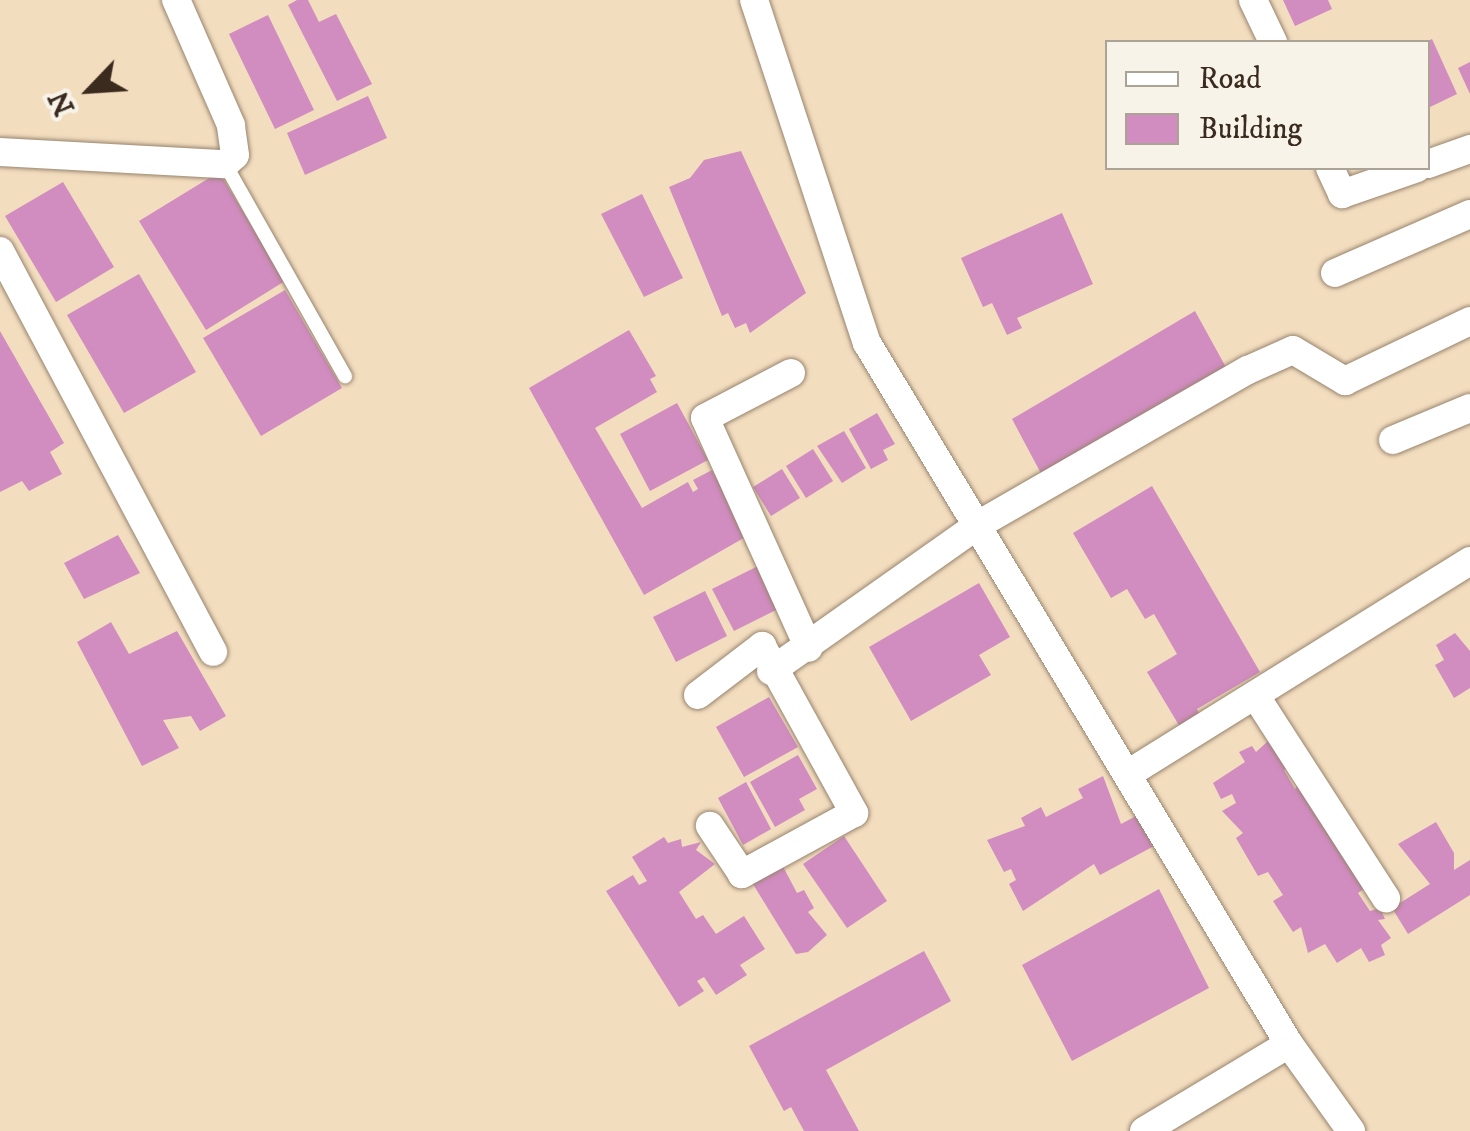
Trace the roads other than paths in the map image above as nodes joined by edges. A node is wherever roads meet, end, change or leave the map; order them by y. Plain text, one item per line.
1 (176, 0) edge
2 (754, 0) edge
3 (1254, 0) edge
4 (1272, 40) edge
5 (1470, 149) edge
6 (0, 152) edge
7 (1430, 163) edge
8 (225, 164) junction
9 (1331, 170) edge
10 (1411, 170) edge
11 (1470, 214) edge
12 (0, 251) edge
13 (1335, 273) dead end
14 (1470, 322) edge
15 (791, 373) dead end
16 (345, 376) dead end
17 (1470, 408) edge
18 (1393, 440) dead end
19 (978, 526) junction
20 (1470, 561) edge
21 (809, 648) junction
22 (213, 652) dead end
23 (771, 670) junction
24 (698, 695) dead end
25 (1255, 695) junction
26 (1131, 772) junction
27 (710, 826) dead end
28 (1386, 898) dead end
29 (1289, 1044) junction
30 (1144, 1131) edge
31 (1351, 1131) edge

1 - 8 street
2 - 19 street
3 - 4 street
5 - 7 street
6 - 8 street
8 - 16 lane
9 - 10 street
11 - 13 street
12 - 22 street
14 - 19 street
15 - 21 street
17 - 18 street
19 - 21 street
19 - 26 street
20 - 25 street
21 - 23 street
23 - 24 street
23 - 27 street
25 - 26 street
25 - 28 street
26 - 29 street
29 - 30 street
29 - 31 street

